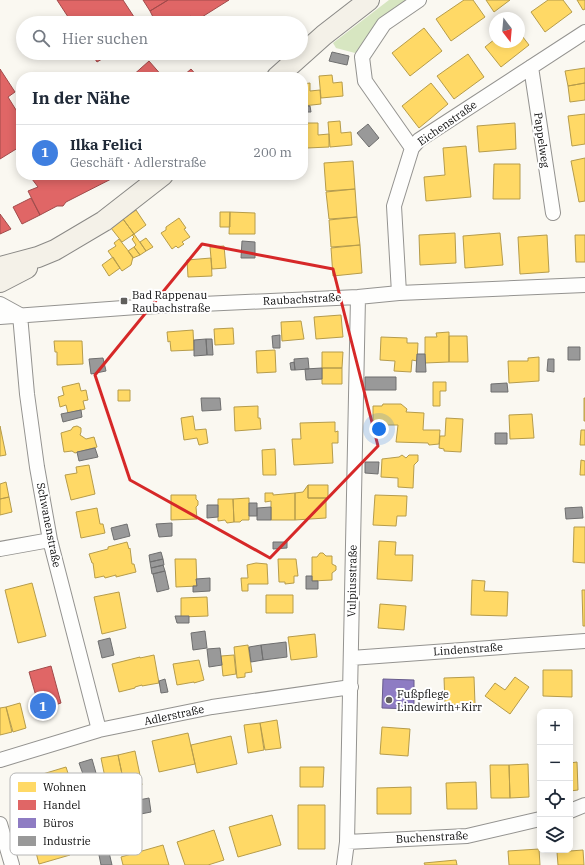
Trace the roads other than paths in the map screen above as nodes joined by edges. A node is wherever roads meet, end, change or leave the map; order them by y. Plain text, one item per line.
1 (369, 0) edge
2 (419, 0) edge
3 (585, 32) edge
4 (308, 50) edge
5 (296, 60) edge
6 (531, 66) junction
7 (283, 72) edge
8 (412, 148) junction
9 (157, 180) edge
10 (553, 213) dead end
11 (38, 257) junction
12 (0, 267) edge
13 (0, 282) edge
14 (585, 285) edge
15 (400, 293) junction
16 (358, 297) junction
17 (0, 304) edge
18 (20, 315) junction
19 (0, 317) edge
20 (50, 540) junction
21 (0, 549) edge
22 (585, 641) edge
23 (351, 658) junction
24 (351, 687) junction
25 (99, 730) junction
26 (0, 760) edge
27 (585, 805) edge
28 (573, 809) edge
29 (537, 821) edge
30 (0, 824) edge
31 (347, 842) junction
32 (12, 865) edge
33 (344, 865) edge

1 - 4 street
2 - 8 street
3 - 6 street, Eichenstraße
5 - 7 street
6 - 8 street, Eichenstraße
6 - 10 street, Pappelweg
8 - 15 street, Eichenstraße
9 - 11 street
11 - 12 street
11 - 13 street
14 - 15 street, Raubachstraße
15 - 16 street, Raubachstraße
16 - 18 street, Raubachstraße
16 - 23 street, Vulpiusstraße
17 - 18 street
18 - 19 street, Raubachstraße
18 - 20 street, Schwanenstraße
20 - 21 street
20 - 25 street, Schwanenstraße
22 - 23 street, Lindenstraße
23 - 24 street, Vulpiusstraße
24 - 25 street, Adlerstraße
24 - 31 street, Vulpiusstraße
25 - 26 street, Adlerstraße
27 - 28 street
29 - 31 street, Buchenstraße
30 - 32 street
31 - 33 street, Vulpiusstraße

